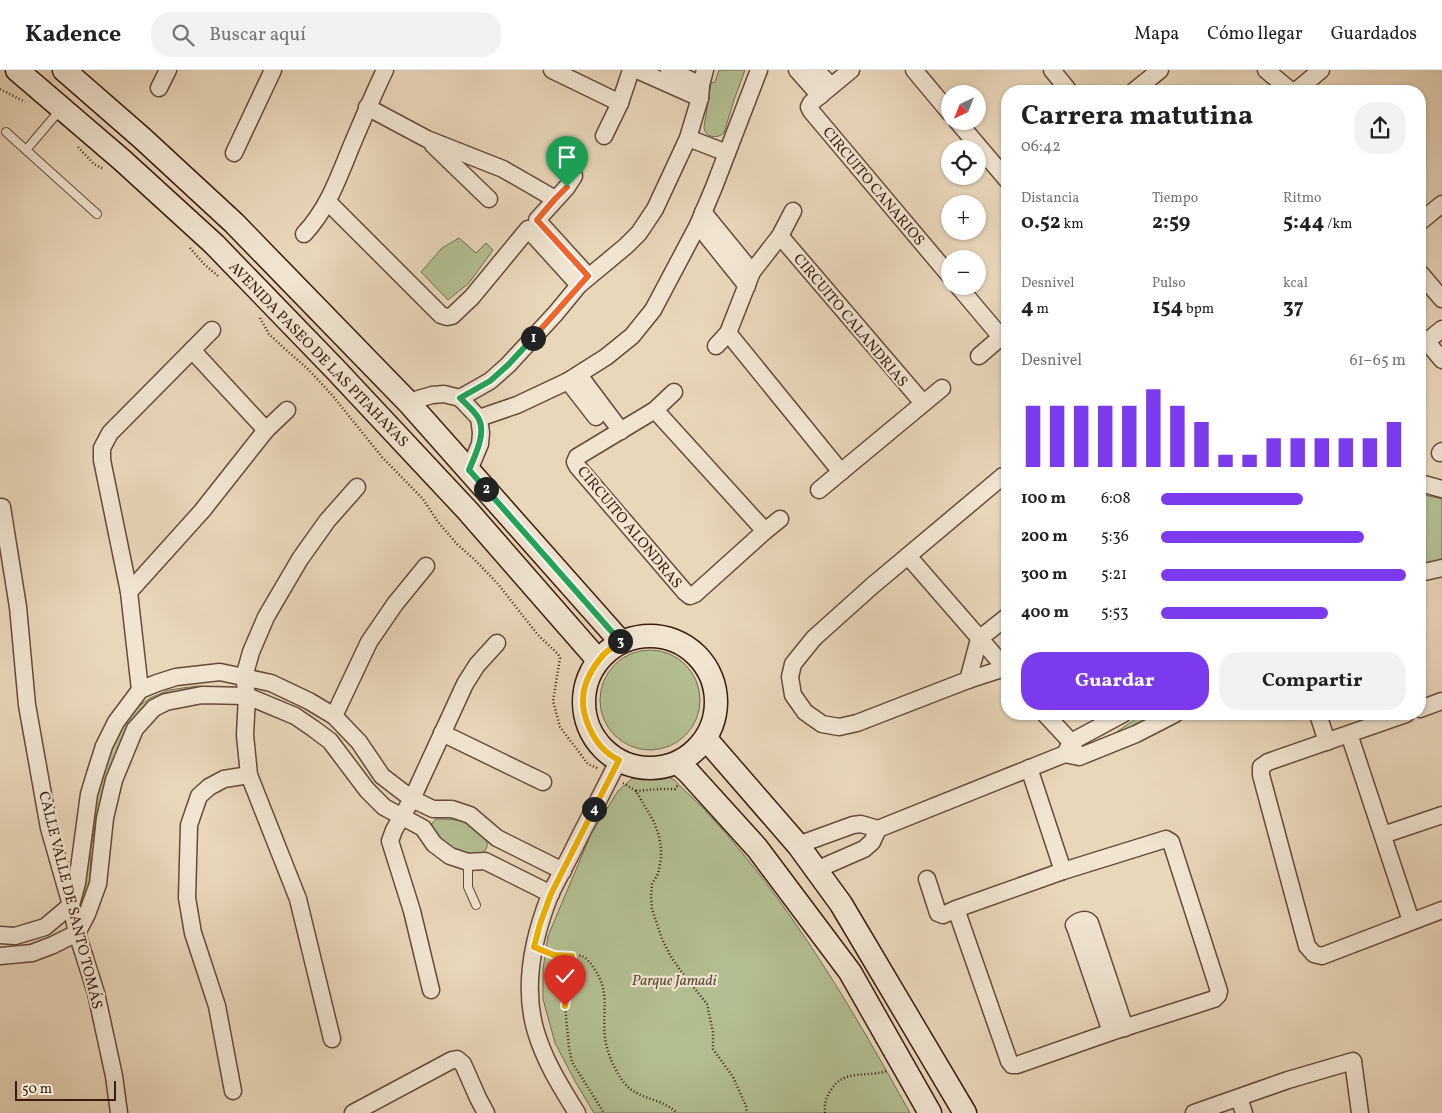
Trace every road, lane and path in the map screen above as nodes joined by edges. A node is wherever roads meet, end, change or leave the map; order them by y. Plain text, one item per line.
1 (17, 70) edge
2 (64, 70) edge
3 (168, 70) edge
4 (273, 70) edge
5 (385, 70) edge
6 (552, 70) edge
7 (631, 70) edge
8 (637, 70) edge
9 (669, 70) edge
10 (759, 70) edge
11 (797, 70) edge
12 (816, 70) edge
13 (851, 70) edge
14 (914, 70) edge
15 (1052, 70) edge
16 (1160, 70) edge
17 (1266, 70) edge
18 (1322, 70) edge
19 (702, 84) edge
20 (1064, 85) edge
21 (1141, 85) edge
22 (1285, 85) edge
23 (1303, 85) edge
24 (159, 88) dead end
25 (0, 89) edge
26 (825, 91) junction
27 (26, 102) dead end
28 (941, 102) edge
29 (620, 103) junction
30 (62, 108) junction
31 (367, 108) junction
32 (965, 130) edge
33 (6, 132) dead end
34 (604, 136) dead end
35 (142, 138) junction
36 (688, 138) junction
37 (427, 139) junction
38 (72, 142) dead end
39 (26, 150) junction
40 (727, 153) junction
41 (234, 154) dead end
42 (114, 166) junction
43 (1001, 173) edge
44 (574, 176) dead end
45 (489, 199) dead end
46 (555, 199) junction
47 (328, 202) junction
48 (1442, 204) edge
49 (793, 211) dead end
50 (96, 214) dead end
51 (1426, 217) edge
52 (700, 218) junction
53 (304, 234) dead end
54 (780, 236) junction
55 (188, 246) dead end
56 (941, 265) edge
57 (221, 278) dead end
58 (749, 280) junction
59 (1426, 280) edge
60 (583, 281) junction
61 (967, 295) edge
62 (1442, 299) edge
63 (257, 314) dead end
64 (1442, 329) edge
65 (212, 330) dead end
66 (1001, 331) edge
67 (728, 332) junction
68 (1001, 337) edge
69 (1426, 342) edge
70 (716, 346) dead end
71 (1426, 347) edge
72 (192, 350) junction
73 (978, 356) dead end
74 (1442, 360) edge
75 (573, 378) junction
76 (942, 388) dead end
77 (674, 392) dead end
78 (460, 398) junction
79 (408, 402) junction
80 (923, 404) junction
81 (287, 410) dead end
82 (655, 410) junction
83 (479, 418) junction
84 (266, 430) junction
85 (616, 433) junction
86 (469, 470) junction
87 (841, 472) junction
88 (1001, 478) edge
89 (1426, 485) edge
90 (357, 487) dead end
91 (1442, 489) edge
92 (820, 490) dead end
93 (2, 507) dead end
94 (780, 520) dead end
95 (765, 531) junction
96 (908, 556) junction
97 (426, 566) dead end
98 (1441, 572) edge
99 (1426, 573) edge
100 (129, 592) junction
101 (1001, 622) edge
102 (979, 639) junction
103 (621, 642) junction
104 (497, 643) dead end
105 (598, 660) junction
106 (1001, 664) edge
107 (1001, 671) edge
108 (244, 677) junction
109 (968, 680) junction
110 (140, 690) junction
111 (247, 696) junction
112 (1442, 701) edge
113 (1426, 707) edge
114 (334, 716) junction
115 (1049, 720) edge
116 (1115, 720) edge
117 (1163, 720) edge
118 (1320, 720) edge
119 (1389, 720) edge
120 (442, 733) junction
121 (1349, 734) junction
122 (706, 739) junction
123 (1327, 742) junction
124 (1072, 751) junction
125 (615, 767) junction
126 (683, 768) junction
127 (1029, 768) junction
128 (249, 775) junction
129 (543, 782) dead end
130 (636, 791) junction
131 (412, 799) junction
132 (433, 809) junction
133 (1442, 815) edge
134 (401, 816) junction
135 (424, 828) junction
136 (878, 829) junction
137 (1383, 835) junction
138 (824, 836) junction
139 (496, 838) junction
140 (798, 845) junction
141 (837, 860) junction
142 (485, 861) junction
143 (468, 862) junction
144 (816, 870) junction
145 (563, 871) junction
146 (1063, 871) junction
147 (927, 879) dead end
148 (551, 894) junction
149 (71, 904) junction
150 (841, 904) junction
151 (476, 905) dead end
152 (956, 910) junction
153 (1442, 910) edge
154 (1411, 921) junction
155 (814, 922) junction
156 (77, 933) junction
157 (0, 935) edge
158 (534, 947) junction
159 (0, 956) edge
160 (572, 956) junction
161 (431, 990) dead end
162 (1118, 1030) junction
163 (332, 1039) dead end
164 (903, 1066) junction
165 (233, 1091) dead end
166 (1242, 1106) edge
167 (370, 1109) edge
168 (120, 1113) edge
169 (353, 1113) edge
170 (486, 1113) edge
171 (577, 1113) edge
172 (604, 1113) edge
173 (677, 1113) edge
174 (747, 1113) edge
175 (825, 1113) edge
176 (930, 1113) edge
177 (965, 1113) edge
178 (1194, 1113) edge
179 (1360, 1113) edge

1 - 30 street, AVENIDA PASEO DE LAS PITAHAYAS
2 - 35 street, AVENIDA PASEO DE LAS PITAHAYAS
3 - 24 street
4 - 41 street
5 - 31 street
6 - 29 street
7 - 29 street
8 - 19 street
9 - 19 street
10 - 40 street
11 - 26 street
12 - 26 street
13 - 26 street
14 - 28 street
15 - 20 street
16 - 21 street
17 - 22 street
18 - 23 street
19 - 36 street
25 - 27 path
26 - 56 street, CIRCUITO CANARIOS
29 - 34 street
30 - 39 lane
30 - 42 street, AVENIDA PASEO DE LAS PITAHAYAS
31 - 37 street
31 - 47 street
32 - 43 street
33 - 39 lane
35 - 42 street
35 - 79 street, AVENIDA PASEO DE LAS PITAHAYAS
36 - 40 street
36 - 60 street
37 - 45 street
37 - 46 street
38 - 42 path
39 - 50 lane
40 - 52 street
42 - 105 street, AVENIDA PASEO DE LAS PITAHAYAS
44 - 46 street
46 - 60 street
47 - 53 street
47 - 60 street
48 - 51 street
49 - 54 street
52 - 58 street
52 - 75 street
54 - 58 street
54 - 80 street, CIRCUITO CALANDRIAS
55 - 57 path
58 - 67 street
59 - 62 street
60 - 78 street
61 - 66 street
63 - 125 path
64 - 69 street
65 - 72 street
67 - 70 street
67 - 87 street
68 - 73 street
71 - 74 street
72 - 84 street
72 - 100 street
75 - 83 street
75 - 85 street
76 - 80 street
77 - 82 street, CIRCUITO ALONDRAS
78 - 79 street
78 - 83 street
79 - 86 street, AVENIDA PASEO DE LAS PITAHAYAS
80 - 87 street
81 - 84 street
82 - 85 street, CIRCUITO ALONDRAS
82 - 95 street
83 - 86 street
84 - 100 street
85 - 95 street, CIRCUITO ALONDRAS
86 - 103 street, AVENIDA PASEO DE LAS PITAHAYAS
87 - 92 street
88 - 96 street
89 - 91 street
90 - 108 street
93 - 149 street, CALLE VALLE DE SANTO TOMÁS
94 - 95 street, CIRCUITO ALONDRAS
96 - 102 street
96 - 109 street
97 - 114 street
98 - 99 street
100 - 110 street
101 - 102 street
102 - 106 street
102 - 109 street
103 - 105 street
103 - 122 street
104 - 120 street
105 - 125 street
107 - 109 street
108 - 110 street
108 - 111 street
108 - 114 street
110 - 149 street
111 - 128 street
111 - 134 street
111 - 156 street
112 - 113 street
114 - 131 street
115 - 124 street
116 - 124 street
117 - 124 street
118 - 123 street
119 - 121 street
120 - 129 street
120 - 131 street
121 - 123 street
121 - 137 street
122 - 126 street
122 - 140 street
123 - 154 street
124 - 127 street
125 - 126 street
125 - 130 path
125 - 145 street
126 - 130 path
126 - 155 street
127 - 136 street
127 - 146 street
128 - 163 street
128 - 165 street
130 - 174 path
131 - 132 street
131 - 134 street
132 - 135 street
132 - 139 street
133 - 137 street
134 - 135 street
134 - 161 street
135 - 143 street
136 - 138 street
136 - 141 street
137 - 154 street
138 - 140 street
138 - 141 street
139 - 142 street
139 - 145 street
140 - 144 street
141 - 144 street
142 - 143 street
142 - 148 street
143 - 151 lane
144 - 150 street
145 - 148 street
146 - 152 street
146 - 162 street
147 - 152 street
148 - 158 street
149 - 156 street, CALLE VALLE DE SANTO TOMÁS
149 - 157 street
150 - 155 street
150 - 177 street
152 - 162 street
153 - 154 street
155 - 164 street
156 - 159 street
156 - 168 street, CALLE VALLE DE SANTO TOMÁS
158 - 160 path
158 - 171 street
160 - 172 path
160 - 173 path
162 - 162 street
164 - 175 path
164 - 176 street
166 - 178 street
166 - 179 street
167 - 169 street
167 - 170 street

